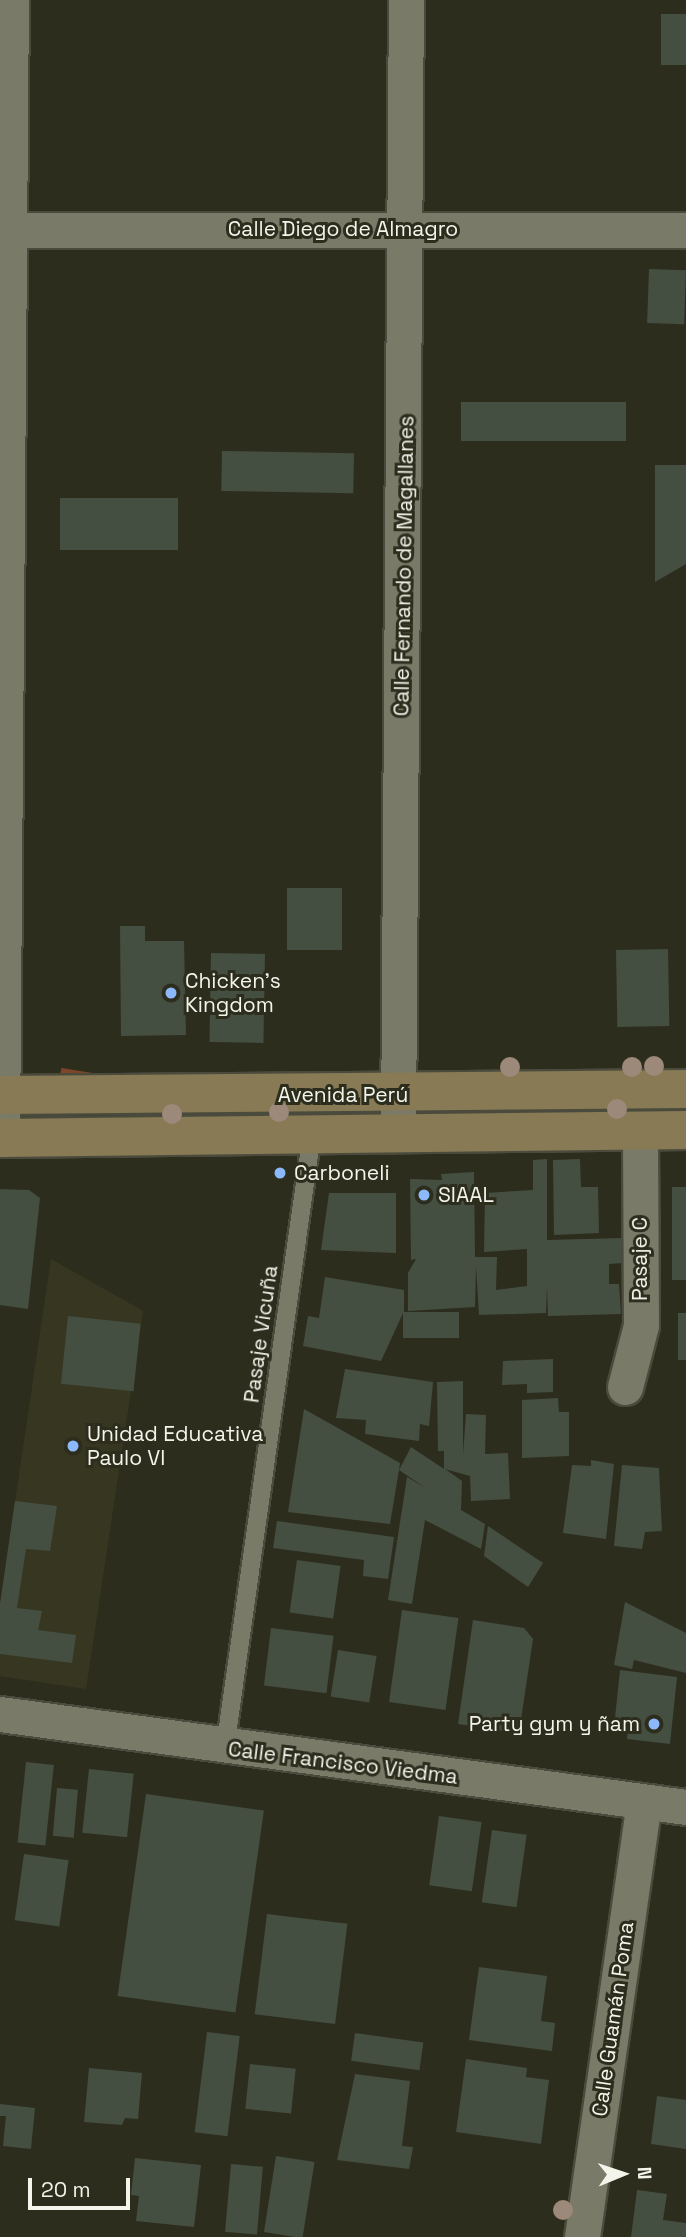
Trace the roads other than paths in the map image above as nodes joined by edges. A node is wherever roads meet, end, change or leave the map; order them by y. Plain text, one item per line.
1 (11, 0) edge
2 (406, 0) edge
3 (407, 228) junction
4 (6, 230) edge
5 (686, 230) edge
6 (686, 1089) edge
7 (1, 1095) edge
8 (399, 1095) junction
9 (640, 1130) junction
10 (686, 1130) edge
11 (398, 1133) junction
12 (312, 1134) junction
13 (1, 1138) edge
14 (625, 1387) dead end
15 (0, 1714) edge
16 (225, 1748) junction
17 (644, 1801) junction
18 (686, 1807) edge
19 (582, 2237) edge

1 - 4 street
2 - 3 street, Calle Fernando de Magallanes
3 - 4 street, Calle Diego de Almagro
3 - 5 street, Calle Diego de Almagro
3 - 8 street, Calle Fernando de Magallanes
4 - 7 street
6 - 8 main road, Avenida Perú
7 - 8 main road, Avenida Perú
7 - 13 street
8 - 11 street, Calle Fernando de Magallanes
9 - 10 main road, Avenida Perú
9 - 11 main road, Avenida Perú
9 - 14 street, Pasaje C
11 - 12 main road, Avenida Perú
12 - 13 main road, Avenida Perú
12 - 16 lane, Pasaje Vicuña
15 - 16 street, Calle Francisco Viedma
16 - 17 street, Calle Francisco Viedma
17 - 18 street, Calle Francisco Viedma
17 - 19 street, Calle Guamán Poma

